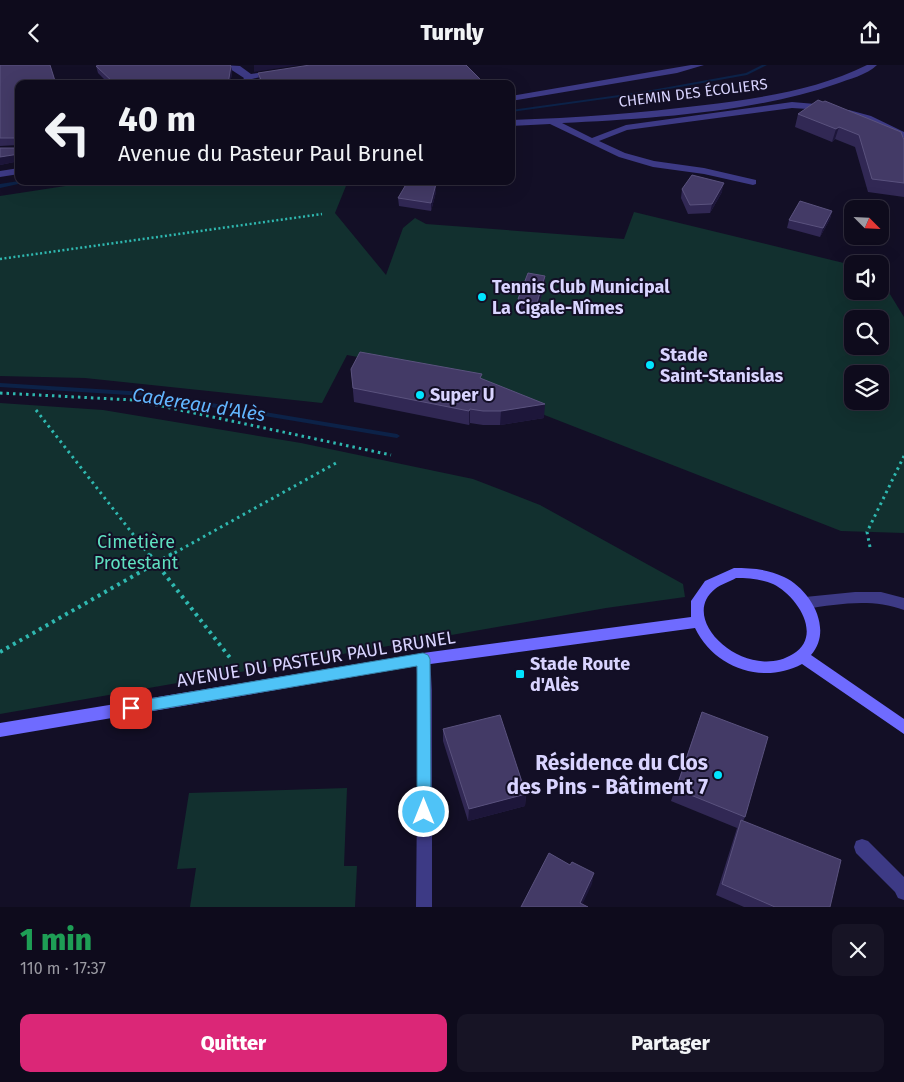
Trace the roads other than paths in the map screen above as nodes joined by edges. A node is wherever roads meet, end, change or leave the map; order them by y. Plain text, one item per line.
1 (228, 65) edge
2 (700, 65) edge
3 (873, 65) edge
4 (284, 72) edge
5 (247, 80) edge
6 (515, 98) edge
7 (551, 121) junction
8 (515, 123) edge
9 (904, 135) edge
10 (592, 141) junction
11 (15, 171) edge
12 (0, 173) edge
13 (753, 182) dead end
14 (805, 603) junction
15 (904, 604) edge
16 (698, 622) junction
17 (802, 656) junction
18 (423, 659) junction
19 (904, 727) edge
20 (0, 730) edge
21 (862, 847) dead end
22 (904, 892) edge
23 (424, 907) edge

1 - 5 street
2 - 6 street
3 - 7 street, CHEMIN DES ÉCOLIERS
4 - 5 street
7 - 8 street, CHEMIN DES ÉCOLIERS
7 - 10 street
9 - 10 street
10 - 13 street
11 - 12 street
14 - 15 street
14 - 16 main road
14 - 17 main road
16 - 17 main road
16 - 18 main road, AVENUE DU PASTEUR PAUL BRUNEL
17 - 19 main road
18 - 20 main road, AVENUE DU PASTEUR PAUL BRUNEL
18 - 23 street
21 - 22 street

